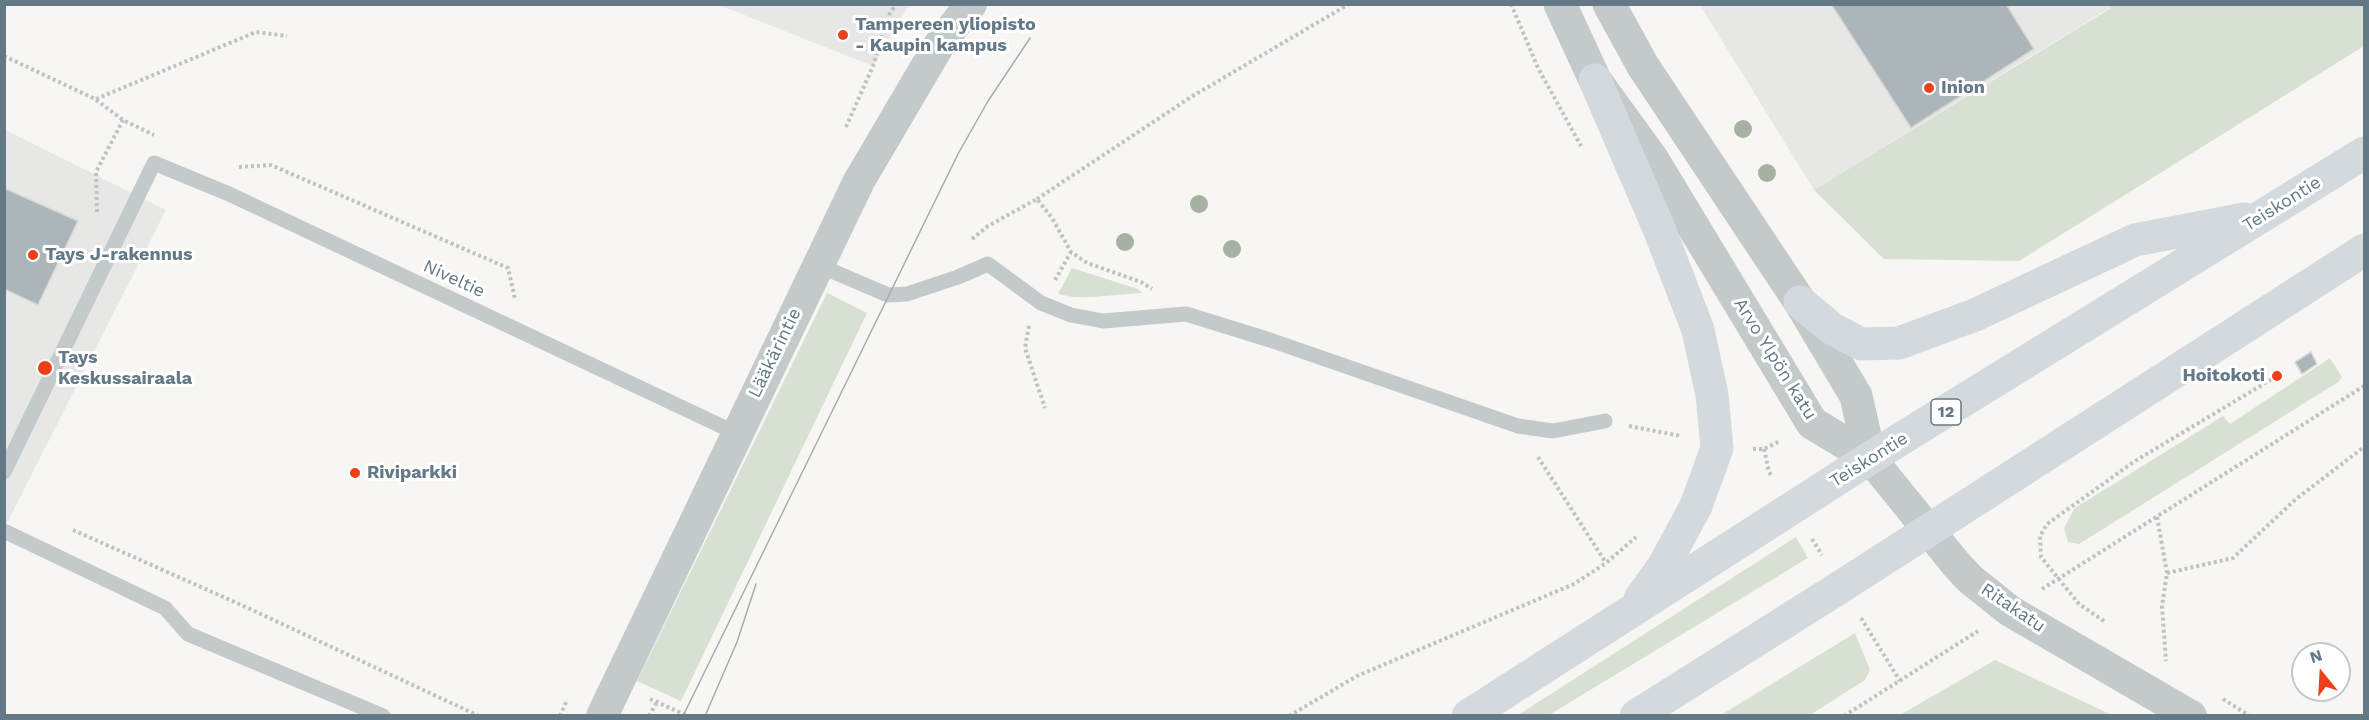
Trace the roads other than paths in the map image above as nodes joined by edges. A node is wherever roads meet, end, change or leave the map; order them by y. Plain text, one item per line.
1 (971, 4) edge
2 (1560, 4) edge
3 (1609, 4) edge
4 (1595, 80) junction
5 (2364, 153) edge
6 (2264, 215) junction
7 (2364, 250) edge
8 (818, 265) junction
9 (1800, 302) junction
10 (1605, 421) road end
11 (736, 433) junction
12 (10, 447) edge
13 (1870, 458) junction
14 (4, 472) edge
15 (1929, 530) junction
16 (4, 531) edge
17 (1630, 613) junction
18 (383, 716) edge
19 (602, 716) edge
20 (1468, 716) edge
21 (1636, 716) edge
22 (2191, 716) edge

1 - 8 street, Lääkärintie
2 - 4 street, Arvo Ylpön katu
3 - 9 street
4 - 13 street, Arvo Ylpön katu
4 - 17 highway
5 - 6 highway, Teiskontie / 12
6 - 9 highway
6 - 13 highway, Teiskontie / 12
7 - 15 highway
8 - 10 lane
8 - 11 street, Lääkärintie
9 - 13 street
11 - 12 lane, Niveltie
11 - 19 street, Lääkärintie
12 - 14 lane
13 - 15 street, Ritakatu
13 - 17 highway, Teiskontie / 12
15 - 21 highway
15 - 22 street, Ritakatu
16 - 18 lane
17 - 20 highway, Teiskontie / 12

